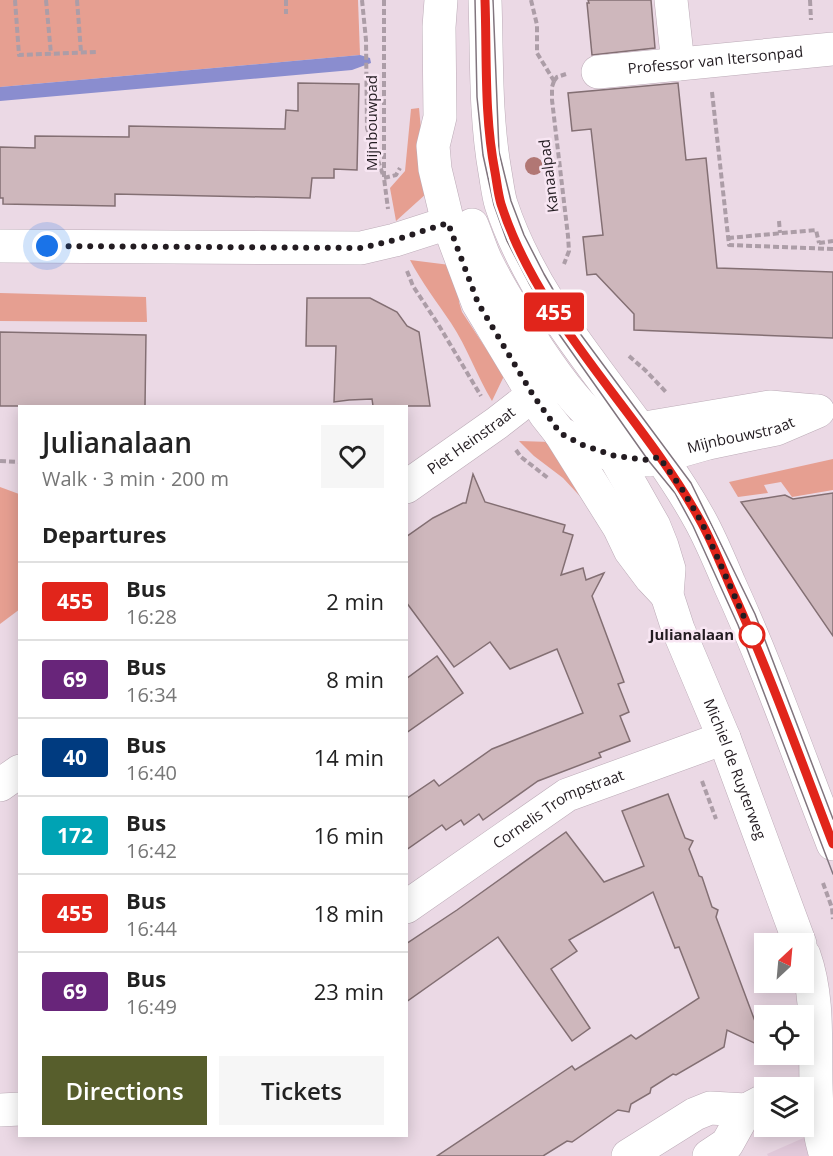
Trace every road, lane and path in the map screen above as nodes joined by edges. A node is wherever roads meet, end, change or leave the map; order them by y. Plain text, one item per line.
1 (15, 0) edge
2 (46, 0) edge
3 (77, 0) edge
4 (286, 0) edge
5 (362, 0) edge
6 (384, 0) edge
7 (441, 0) edge
8 (485, 0) edge
9 (531, 0) edge
10 (671, 0) edge
11 (286, 14) dead end
12 (833, 49) edge
13 (81, 52) junction
14 (96, 52) dead end
15 (51, 54) junction
16 (694, 63) junction
17 (598, 72) dead end
18 (459, 220) junction
19 (779, 221) dead end
20 (780, 233) junction
21 (728, 238) junction
22 (833, 241) edge
23 (819, 243) junction
24 (0, 246) edge
25 (817, 249) junction
26 (833, 249) edge
27 (563, 268) dead end
28 (533, 395) junction
29 (585, 410) junction
30 (826, 410) edge
31 (639, 429) junction
32 (560, 433) junction
33 (615, 456) junction
34 (659, 457) junction
35 (0, 461) edge
36 (18, 462) edge
37 (408, 486) edge
38 (667, 595) junction
39 (724, 738) junction
40 (18, 772) edge
41 (0, 785) edge
42 (833, 844) edge
43 (823, 883) dead end
44 (408, 906) edge
45 (833, 919) edge
46 (796, 933) edge
47 (813, 993) edge
48 (811, 1077) edge
49 (754, 1105) edge
50 (814, 1105) edge
51 (754, 1108) edge
52 (18, 1109) edge
53 (0, 1110) edge
54 (628, 1156) edge
55 (709, 1156) edge
56 (826, 1156) edge

1 - 15 path
2 - 15 path
3 - 13 path
4 - 11 path
5 - 6 path, Mijnbouwpad
7 - 18 street
8 - 31 street
9 - 27 path, Kanaalpad
10 - 16 street
12 - 16 street, Professor van Itersonpad
13 - 14 path
13 - 15 path
16 - 17 street, Professor van Itersonpad
16 - 21 path
18 - 24 street
18 - 28 street, Michiel de Ruyterweg
18 - 29 street
19 - 20 path
20 - 21 path
20 - 23 path
21 - 25 path
22 - 23 path
23 - 25 path
25 - 26 path
28 - 32 street, Michiel de Ruyterweg
28 - 37 street, Piet Heinstraat
29 - 31 street, Mijnbouwstraat
29 - 33 street, Michiel de Ruyterweg
30 - 31 street, Mijnbouwstraat
30 - 34 street, Mijnbouwstraat
31 - 34 street
32 - 33 street, Mijnbouwstraat
32 - 38 street, Michiel de Ruyterweg
33 - 34 street, Mijnbouwstraat
33 - 38 street, Michiel de Ruyterweg
34 - 42 street
35 - 36 path
38 - 39 street, Michiel de Ruyterweg
39 - 44 street, Cornelis Trompstraat
39 - 46 street, Michiel de Ruyterweg
40 - 41 street
43 - 45 path
47 - 48 street
49 - 54 street
50 - 56 street
51 - 55 street
52 - 53 street

